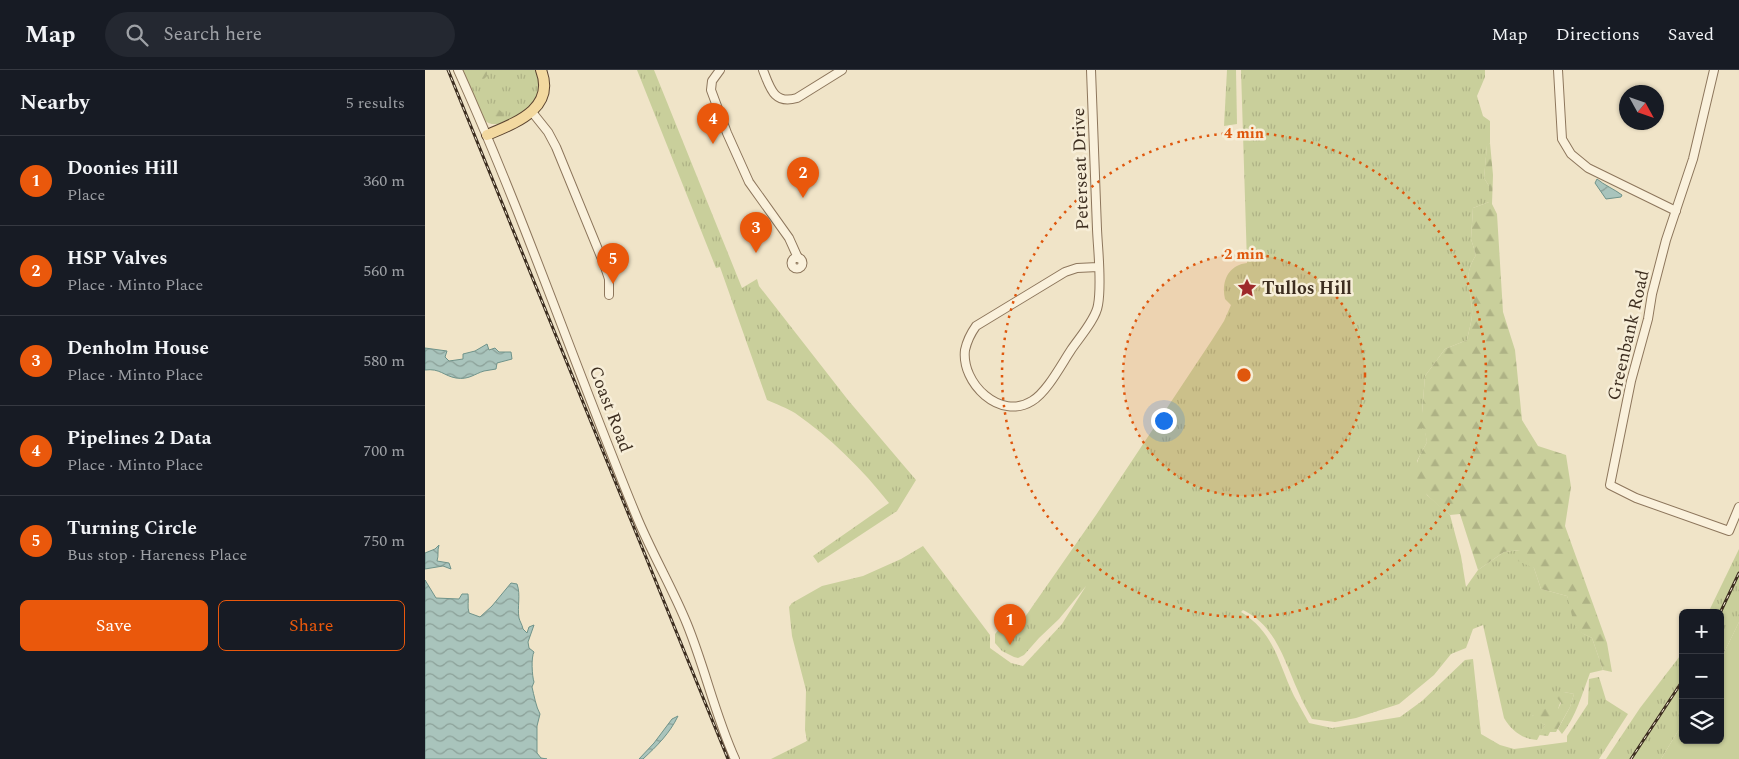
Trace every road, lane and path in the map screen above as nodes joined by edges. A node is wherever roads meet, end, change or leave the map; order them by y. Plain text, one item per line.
1 (458, 70) edge
2 (541, 70) edge
3 (720, 70) edge
4 (763, 70) edge
5 (842, 70) edge
6 (1091, 70) edge
7 (1557, 70) edge
8 (1714, 70) edge
9 (532, 112) junction
10 (487, 135) junction
11 (1676, 211) junction
12 (797, 258) dead end
13 (1098, 267) junction
14 (609, 295) dead end
15 (1739, 507) edge
16 (735, 759) edge

1 - 10 street, Coast Road
2 - 9 main road
3 - 12 street
4 - 5 street
6 - 13 street, Peterseat Drive
7 - 11 street
8 - 11 street, Greenbank Road
9 - 10 main road
9 - 14 street
10 - 16 street, Coast Road
11 - 15 street, Greenbank Road
13 - 13 street, Peterseat Drive

